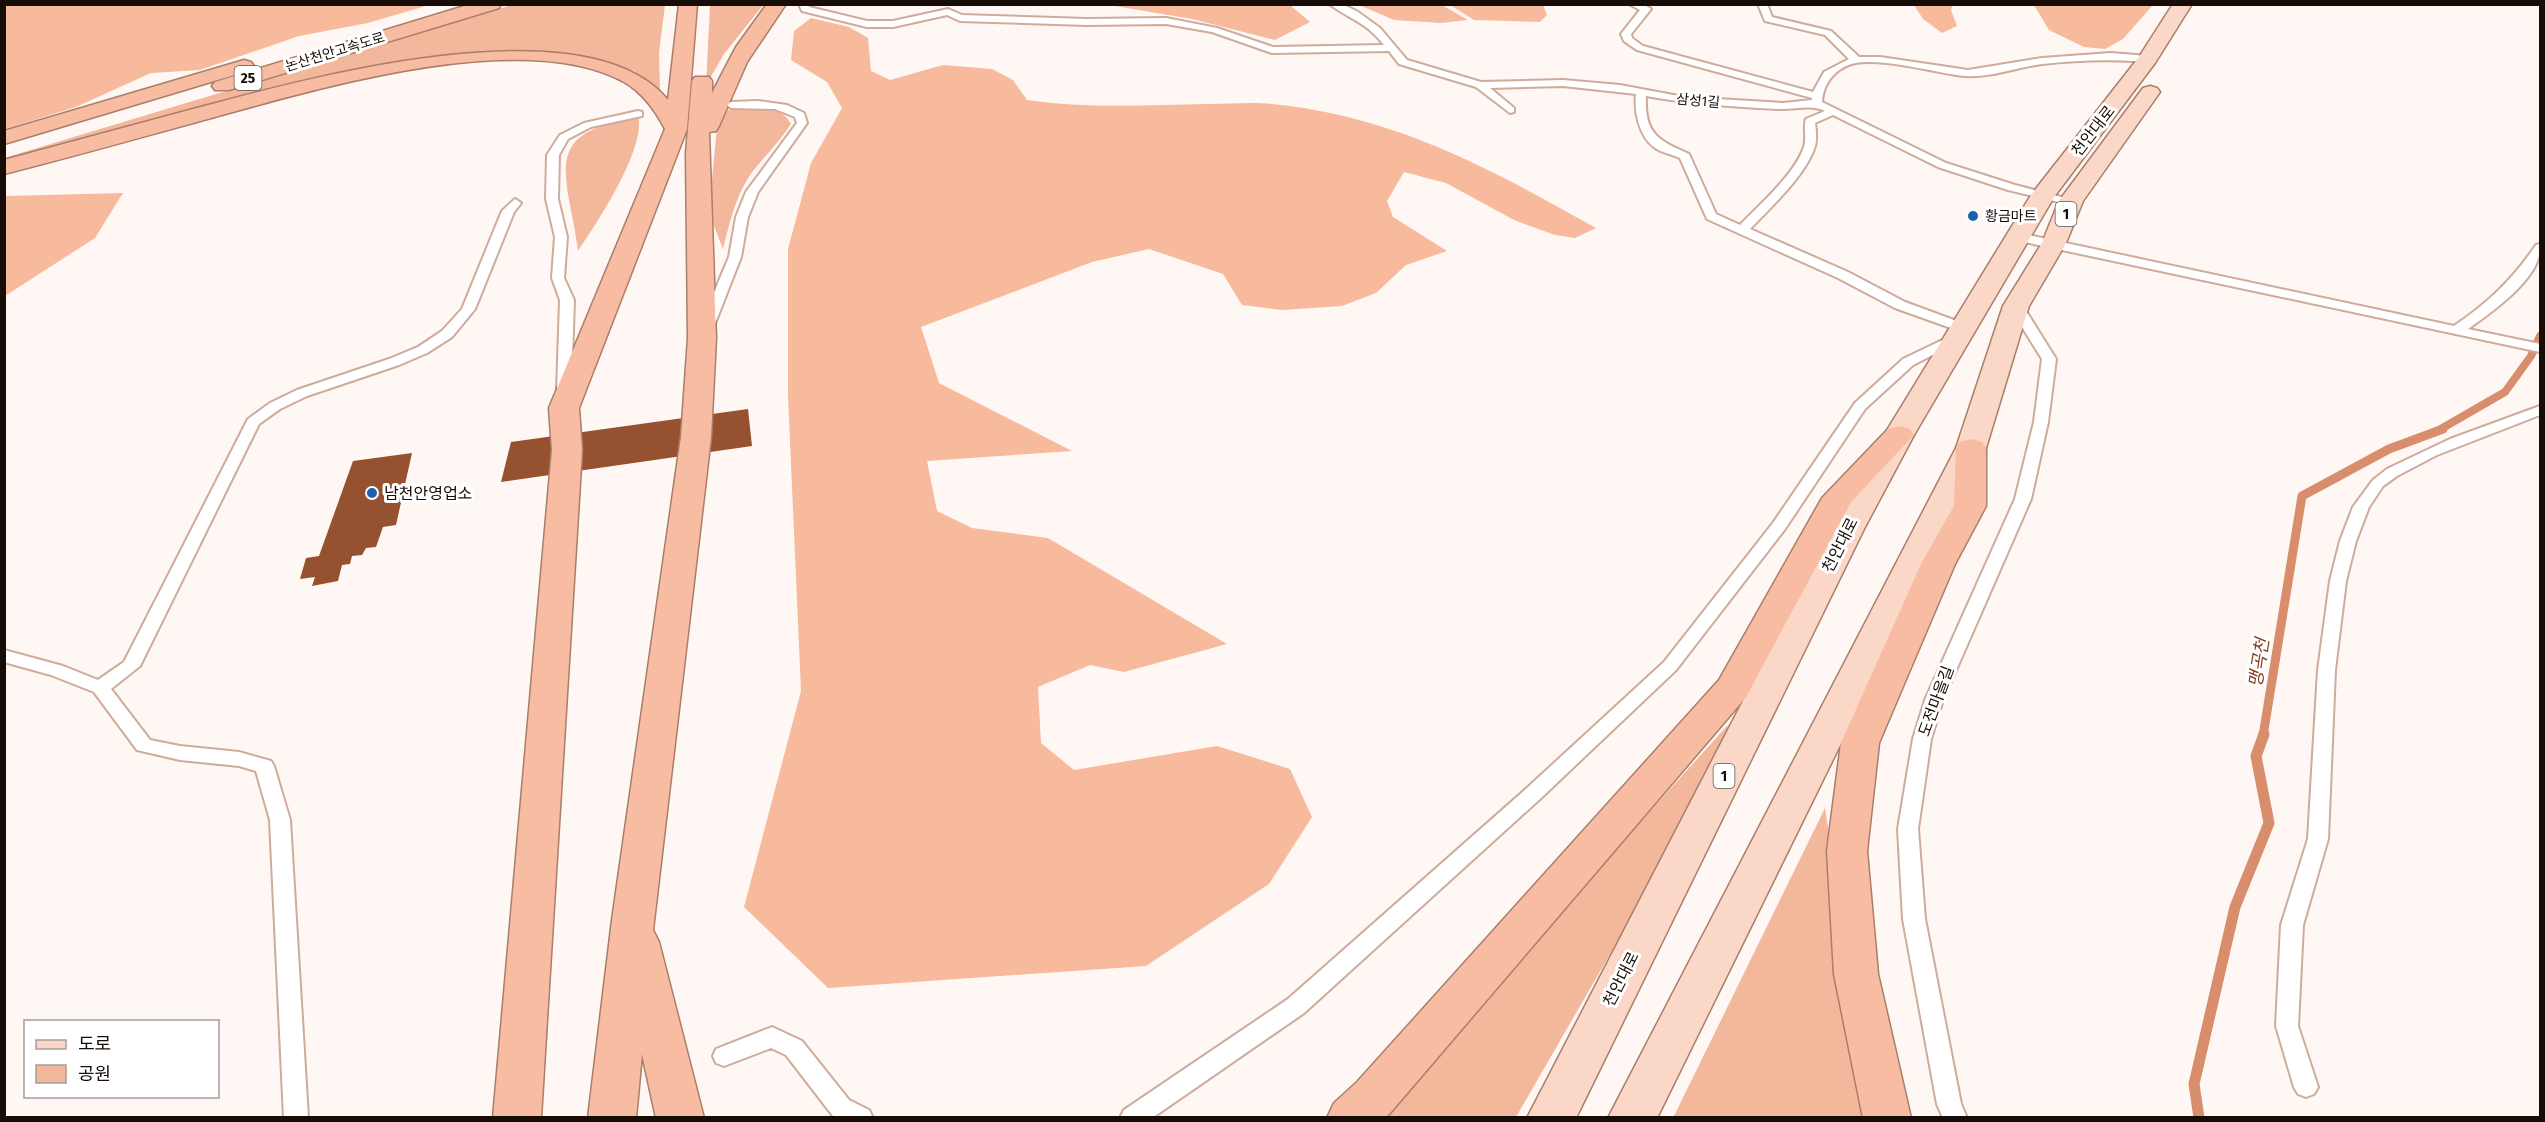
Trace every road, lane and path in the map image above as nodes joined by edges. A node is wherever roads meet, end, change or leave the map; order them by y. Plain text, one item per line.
1 (450, 4) edge
2 (492, 4) edge
3 (688, 4) edge
4 (777, 4) edge
5 (804, 4) edge
6 (1333, 4) edge
7 (1634, 4) edge
8 (1762, 4) edge
9 (2183, 4) edge
10 (2207, 4) edge
11 (1392, 48) junction
12 (1856, 60) junction
13 (2148, 60) junction
14 (704, 62) dead end
15 (1480, 85) junction
16 (1641, 93) junction
17 (1817, 99) junction
18 (730, 105) dead end
19 (1510, 110) dead end
20 (1831, 112) junction
21 (638, 114) dead end
22 (4, 138) edge
23 (687, 141) junction
24 (4, 150) edge
25 (4, 167) edge
26 (2043, 195) junction
27 (2071, 201) junction
28 (515, 203) dead end
29 (1742, 230) junction
30 (2019, 237) junction
31 (2054, 243) junction
32 (2541, 249) edge
33 (2016, 306) junction
34 (2458, 329) junction
35 (1961, 333) junction
36 (702, 338) junction
37 (2541, 348) edge
38 (564, 408) junction
39 (2541, 410) edge
40 (1899, 435) junction
41 (1971, 448) junction
42 (4, 656) edge
43 (100, 688) junction
44 (633, 920) junction
45 (724, 1056) dead end
46 (2306, 1087) dead end
47 (296, 1118) edge
48 (517, 1118) edge
49 (612, 1118) edge
50 (680, 1118) edge
51 (861, 1118) edge
52 (1132, 1118) edge
53 (1351, 1118) edge
54 (1551, 1118) edge
55 (1632, 1118) edge
56 (1887, 1118) edge
57 (1955, 1118) edge

1 - 22 highway, 논산천안고속도로 / 25
2 - 24 highway, 논산천안고속도로 / 25
3 - 23 highway
4 - 23 highway
5 - 11 lane
6 - 11 lane, 삼성1길
7 - 17 lane
8 - 12 lane
9 - 13 main road, 천안대로 / 1
10 - 27 main road, 천안대로 / 1
11 - 15 lane, 삼성1길
12 - 13 lane
12 - 17 lane
13 - 26 main road, 천안대로 / 1
14 - 23 highway
15 - 16 lane, 삼성1길
15 - 19 lane
16 - 17 lane, 삼성1길
16 - 29 lane
17 - 20 lane
18 - 36 lane
20 - 26 lane
20 - 29 lane
21 - 38 lane
23 - 25 highway
23 - 36 highway
23 - 38 highway
26 - 27 lane
26 - 30 main road, 천안대로 / 1
27 - 31 main road, 천안대로 / 1
28 - 43 lane
29 - 35 lane
30 - 31 lane
30 - 35 main road, 천안대로 / 1
31 - 33 main road, 천안대로 / 1
31 - 34 lane
32 - 34 lane
33 - 41 main road, 천안대로 / 1
33 - 57 lane, 도전마을길
34 - 37 lane
35 - 40 main road, 천안대로 / 1
35 - 52 lane
36 - 44 highway
38 - 48 highway
39 - 46 lane
40 - 53 highway
40 - 54 main road, 천안대로 / 1
41 - 55 main road, 천안대로 / 1
41 - 56 highway
42 - 43 lane
43 - 47 lane
44 - 49 highway
44 - 50 highway
45 - 51 lane

